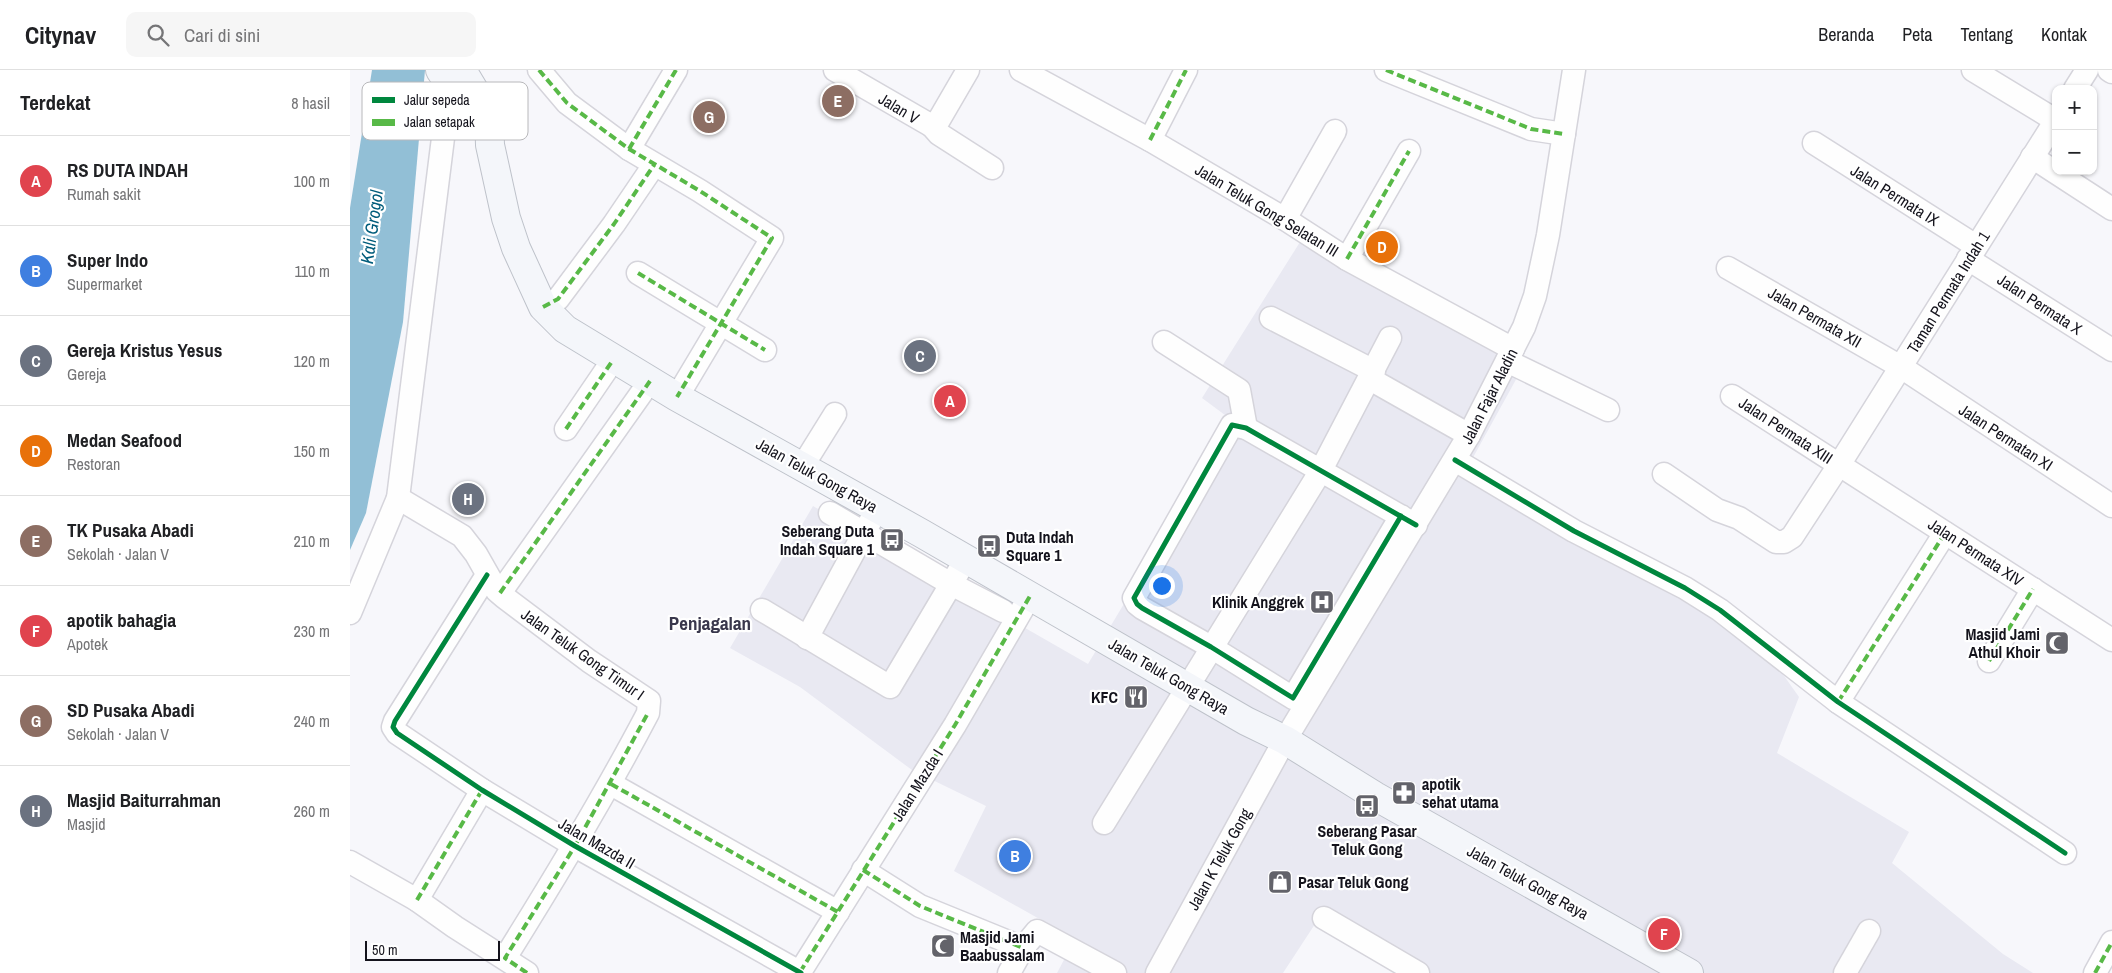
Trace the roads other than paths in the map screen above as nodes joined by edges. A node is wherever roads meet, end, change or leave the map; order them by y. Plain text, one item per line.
1 (539, 70) edge
2 (676, 70) edge
3 (835, 70) edge
4 (968, 70) edge
5 (1021, 70) edge
6 (1186, 70) edge
7 (1386, 70) edge
8 (1574, 70) edge
9 (1973, 70) edge
10 (2087, 70) edge
11 (2078, 85) edge
12 (2052, 118) edge
13 (932, 126) junction
14 (2052, 126) edge
15 (1335, 131) dead end
16 (1564, 134) junction
17 (443, 140) edge
18 (486, 140) edge
19 (1150, 140) junction
20 (1814, 143) dead end
21 (629, 149) junction
22 (1409, 151) dead end
23 (2032, 158) junction
24 (654, 165) junction
25 (992, 168) dead end
26 (2112, 209) edge
27 (1285, 219) junction
28 (1972, 253) junction
29 (1347, 259) junction
30 (1728, 268) dead end
31 (638, 274) dead end
32 (543, 307) junction
33 (1271, 318) dead end
34 (721, 323) junction
35 (1390, 338) dead end
36 (1164, 342) dead end
37 (765, 350) dead end
38 (2112, 350) edge
39 (1510, 355) junction
40 (614, 360) junction
41 (1901, 367) junction
42 (1372, 375) junction
43 (650, 381) junction
44 (1732, 396) dead end
45 (677, 397) junction
46 (1608, 410) dead end
47 (835, 414) dead end
48 (1246, 428) junction
49 (566, 429) dead end
50 (1469, 435) junction
51 (1455, 460) junction
52 (1840, 465) junction
53 (802, 467) junction
54 (1320, 472) junction
55 (1664, 474) dead end
56 (398, 498) junction
57 (2112, 506) edge
58 (877, 509) junction
59 (830, 513) dead end
60 (1409, 521) junction
61 (865, 533) junction
62 (1945, 533) junction
63 (966, 559) junction
64 (487, 575) junction
65 (951, 584) junction
66 (2033, 589) junction
67 (500, 594) junction
68 (1030, 596) junction
69 (762, 610) dead end
70 (1003, 611) dead end
71 (350, 613) edge
72 (807, 638) junction
73 (2112, 640) edge
74 (1211, 647) junction
75 (1989, 661) dead end
76 (1187, 687) junction
77 (1838, 702) junction
78 (1283, 742) junction
79 (611, 784) junction
80 (482, 790) junction
81 (1104, 823) dead end
82 (575, 846) junction
83 (2065, 852) dead end
84 (350, 862) edge
85 (863, 870) junction
86 (417, 900) junction
87 (838, 912) junction
88 (1324, 918) dead end
89 (1869, 931) dead end
90 (1030, 940) junction
91 (2112, 942) edge
92 (505, 958) junction
93 (801, 972) edge
94 (1684, 972) edge
95 (527, 973) edge
96 (1008, 973) edge
97 (1115, 973) edge
98 (1157, 973) edge
99 (1418, 973) edge
100 (1844, 973) edge
101 (2095, 973) edge

1 - 21 street
2 - 21 street
3 - 13 street, Jalan V
4 - 13 street, Jalan V
5 - 19 street, Jalan Teluk Gong Selatan III
6 - 19 street
7 - 16 street
8 - 16 street, Jalan Fajar Aladin
9 - 12 street
10 - 11 street
13 - 25 street
14 - 23 street, Taman Permata Indah 1
15 - 27 street
16 - 39 street, Jalan Fajar Aladin
17 - 56 street
18 - 32 main road, Jalan Teluk Gong Raya
19 - 27 street, Jalan Teluk Gong Selatan III
20 - 28 street, Jalan Permata IX
21 - 24 street
22 - 29 street
23 - 26 street
23 - 28 street, Taman Permata Indah 1
24 - 32 street
24 - 34 street
27 - 29 street, Jalan Teluk Gong Selatan III
28 - 38 street, Jalan Permata X
28 - 41 street, Taman Permata Indah 1
29 - 39 street, Jalan Teluk Gong Selatan III
30 - 41 street, Jalan Permata XII
31 - 34 street
32 - 40 main road, Jalan Teluk Gong Raya
33 - 42 street
34 - 37 street
34 - 45 street
35 - 42 street
36 - 48 street
39 - 46 street, Jalan Teluk Gong Selatan III
39 - 50 street, Jalan Fajar Aladin
40 - 43 main road, Jalan Teluk Gong Raya
40 - 49 street
41 - 52 street, Taman Permata Indah 1
41 - 57 street, Jalan Permatan XI
42 - 50 street
42 - 54 street
43 - 45 main road, Jalan Teluk Gong Raya
43 - 67 street
44 - 52 street, Jalan Permata XIII
45 - 53 main road, Jalan Teluk Gong Raya
47 - 53 street
48 - 54 street
48 - 74 street
50 - 51 street, Jalan Fajar Aladin
51 - 60 street, Jalan Fajar Aladin
51 - 77 street
52 - 55 street, Taman Permata Indah 1
52 - 62 street, Jalan Permata XIV
53 - 58 main road, Jalan Teluk Gong Raya
54 - 60 street
54 - 74 street
56 - 64 street, Jalan Teluk Gong Timur I
56 - 71 street
58 - 61 street
58 - 63 main road, Jalan Teluk Gong Raya
59 - 61 street
60 - 74 street
60 - 78 street, Jalan Fajar Aladin
61 - 65 street
61 - 72 street
62 - 66 street, Jalan Permata XIV
62 - 77 street
63 - 65 street
63 - 68 main road, Jalan Teluk Gong Raya
64 - 67 street, Jalan Teluk Gong Timur I
64 - 80 street, Jalan Mazda II
65 - 70 street
65 - 72 street
66 - 73 street, Jalan Permata XIV
66 - 75 street
67 - 79 street, Jalan Teluk Gong Timur I
68 - 76 main road, Jalan Teluk Gong Raya
68 - 85 street, Jalan Mazda I
69 - 72 street
74 - 76 street
76 - 78 main road, Jalan Teluk Gong Raya
76 - 81 street
77 - 83 street
78 - 94 main road, Jalan Teluk Gong Raya
78 - 98 street, Jalan K Teluk Gong
79 - 82 street, Jalan Teluk Gong Timur I
79 - 87 street
80 - 82 street, Jalan Mazda II
80 - 86 street
82 - 92 street, Jalan Teluk Gong Timur I
82 - 93 street, Jalan Mazda II
84 - 86 street
85 - 87 street, Jalan Mazda I
85 - 90 street
86 - 92 street
87 - 93 street, Jalan Mazda I
88 - 99 street
89 - 100 street
90 - 96 street
90 - 97 street
91 - 101 street
92 - 95 street

